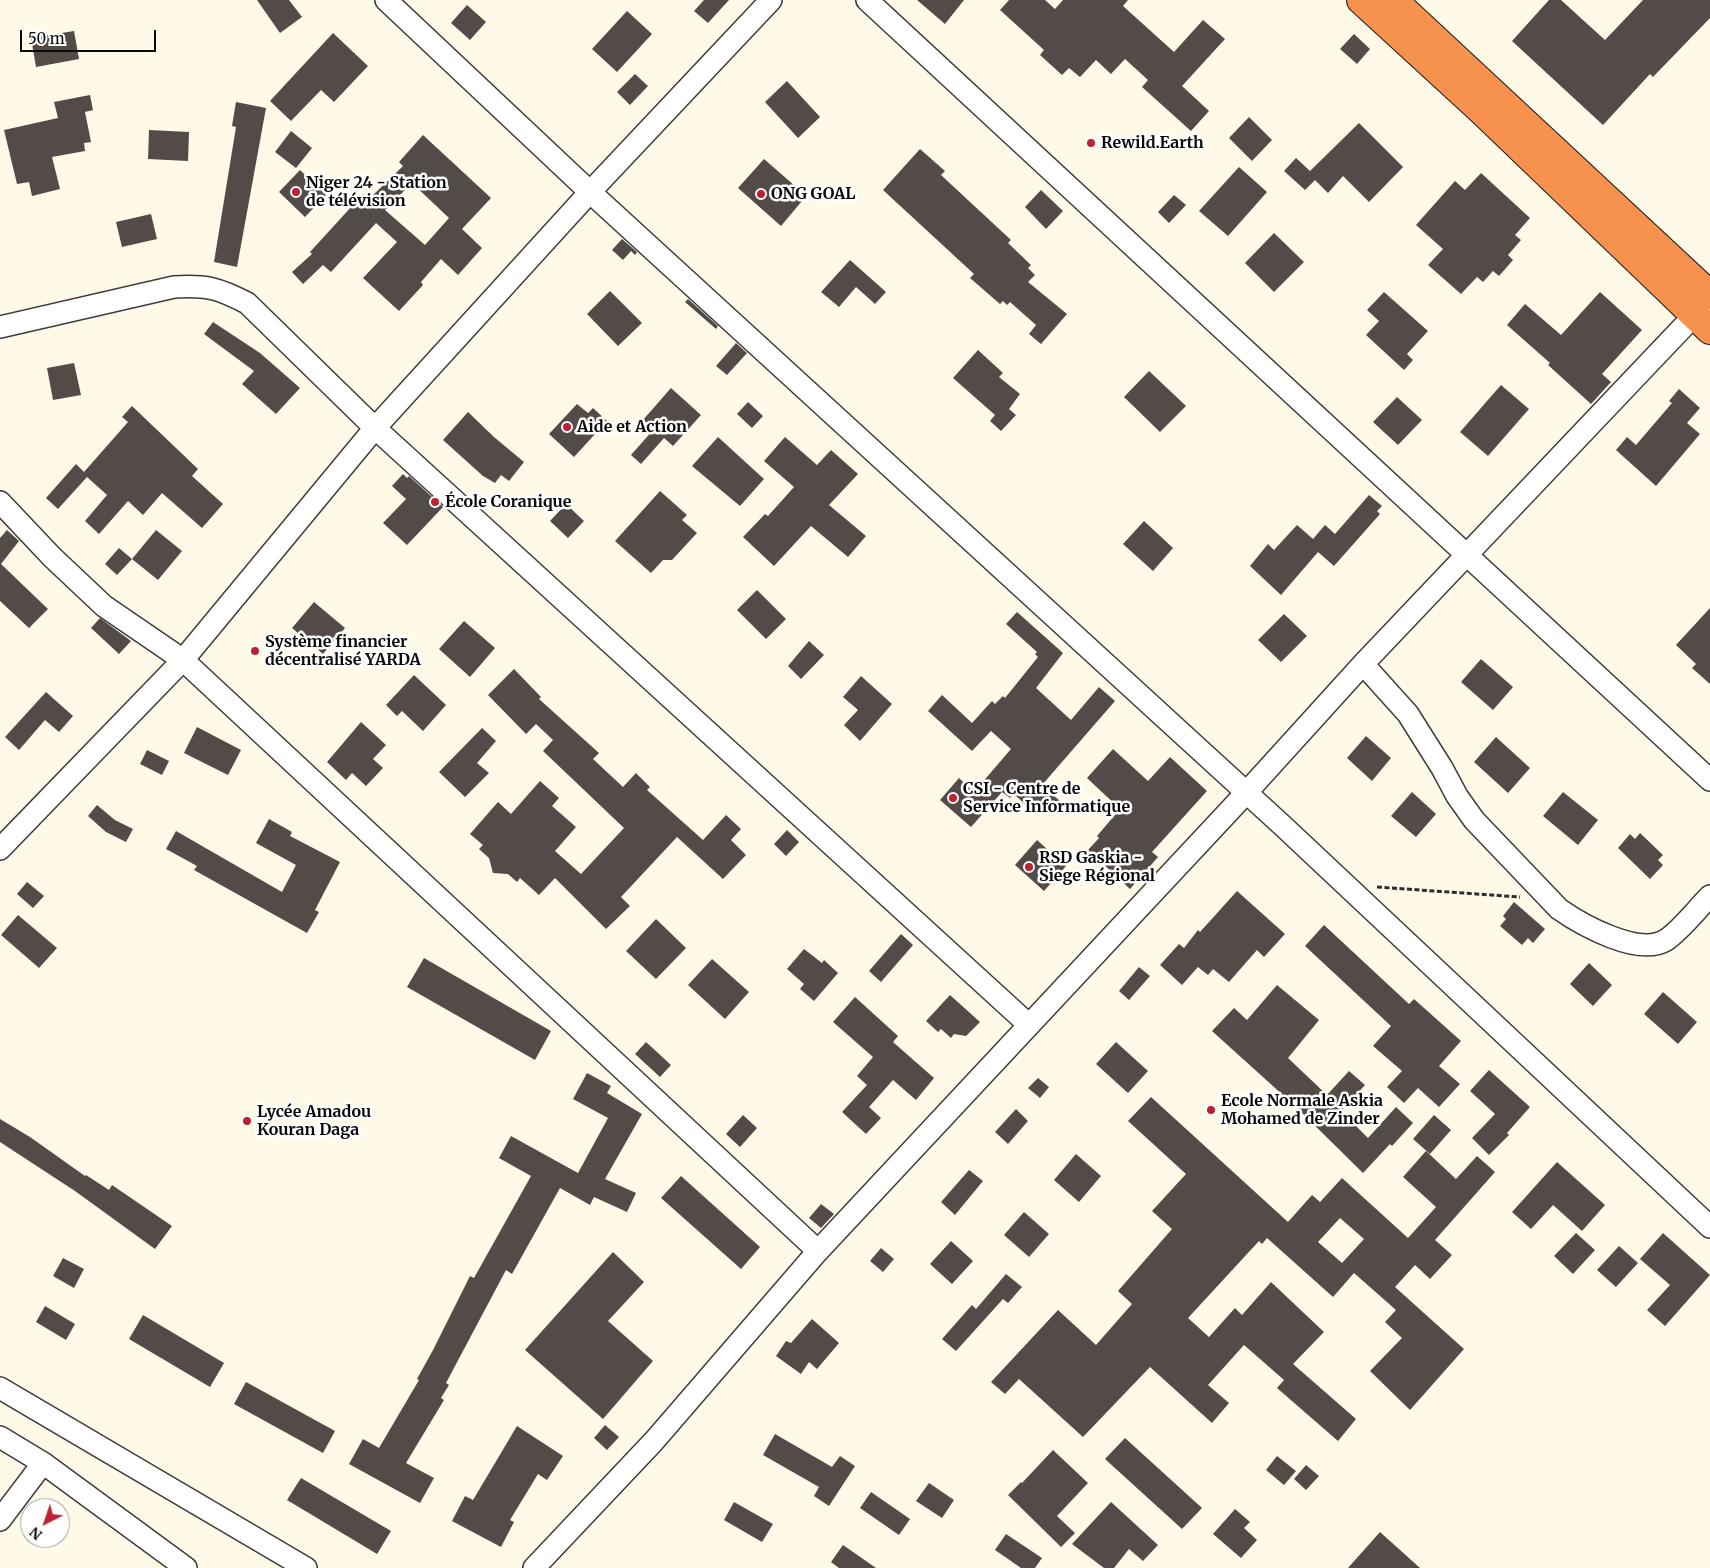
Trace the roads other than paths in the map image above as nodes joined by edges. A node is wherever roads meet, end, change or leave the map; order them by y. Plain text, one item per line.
1 (386, 0) edge
2 (771, 0) edge
3 (866, 0) edge
4 (1361, 0) edge
5 (1393, 0) edge
6 (590, 192) junction
7 (1706, 309) edge
8 (0, 328) edge
9 (375, 428) junction
10 (0, 502) edge
11 (1466, 554) junction
12 (184, 660) junction
13 (1363, 664) junction
14 (1710, 780) edge
15 (1246, 793) junction
16 (0, 849) edge
17 (1710, 896) edge
18 (1029, 1025) junction
19 (1710, 1227) edge
20 (818, 1251) junction
21 (0, 1388) edge
22 (0, 1437) edge
23 (44, 1463) junction
24 (0, 1520) edge
25 (186, 1568) edge
26 (306, 1568) edge
27 (534, 1568) edge

1 - 6 street
2 - 6 street
3 - 11 street
4 - 7 highway
5 - 7 highway
6 - 9 street
6 - 15 street
7 - 11 street
8 - 9 street
9 - 12 street
9 - 18 street
10 - 12 street
11 - 13 street
11 - 14 street
12 - 16 street
12 - 20 street
13 - 15 street
13 - 17 street
15 - 18 street
15 - 19 street
18 - 20 street
20 - 27 street
21 - 26 street
22 - 23 street
23 - 24 street
23 - 25 street

